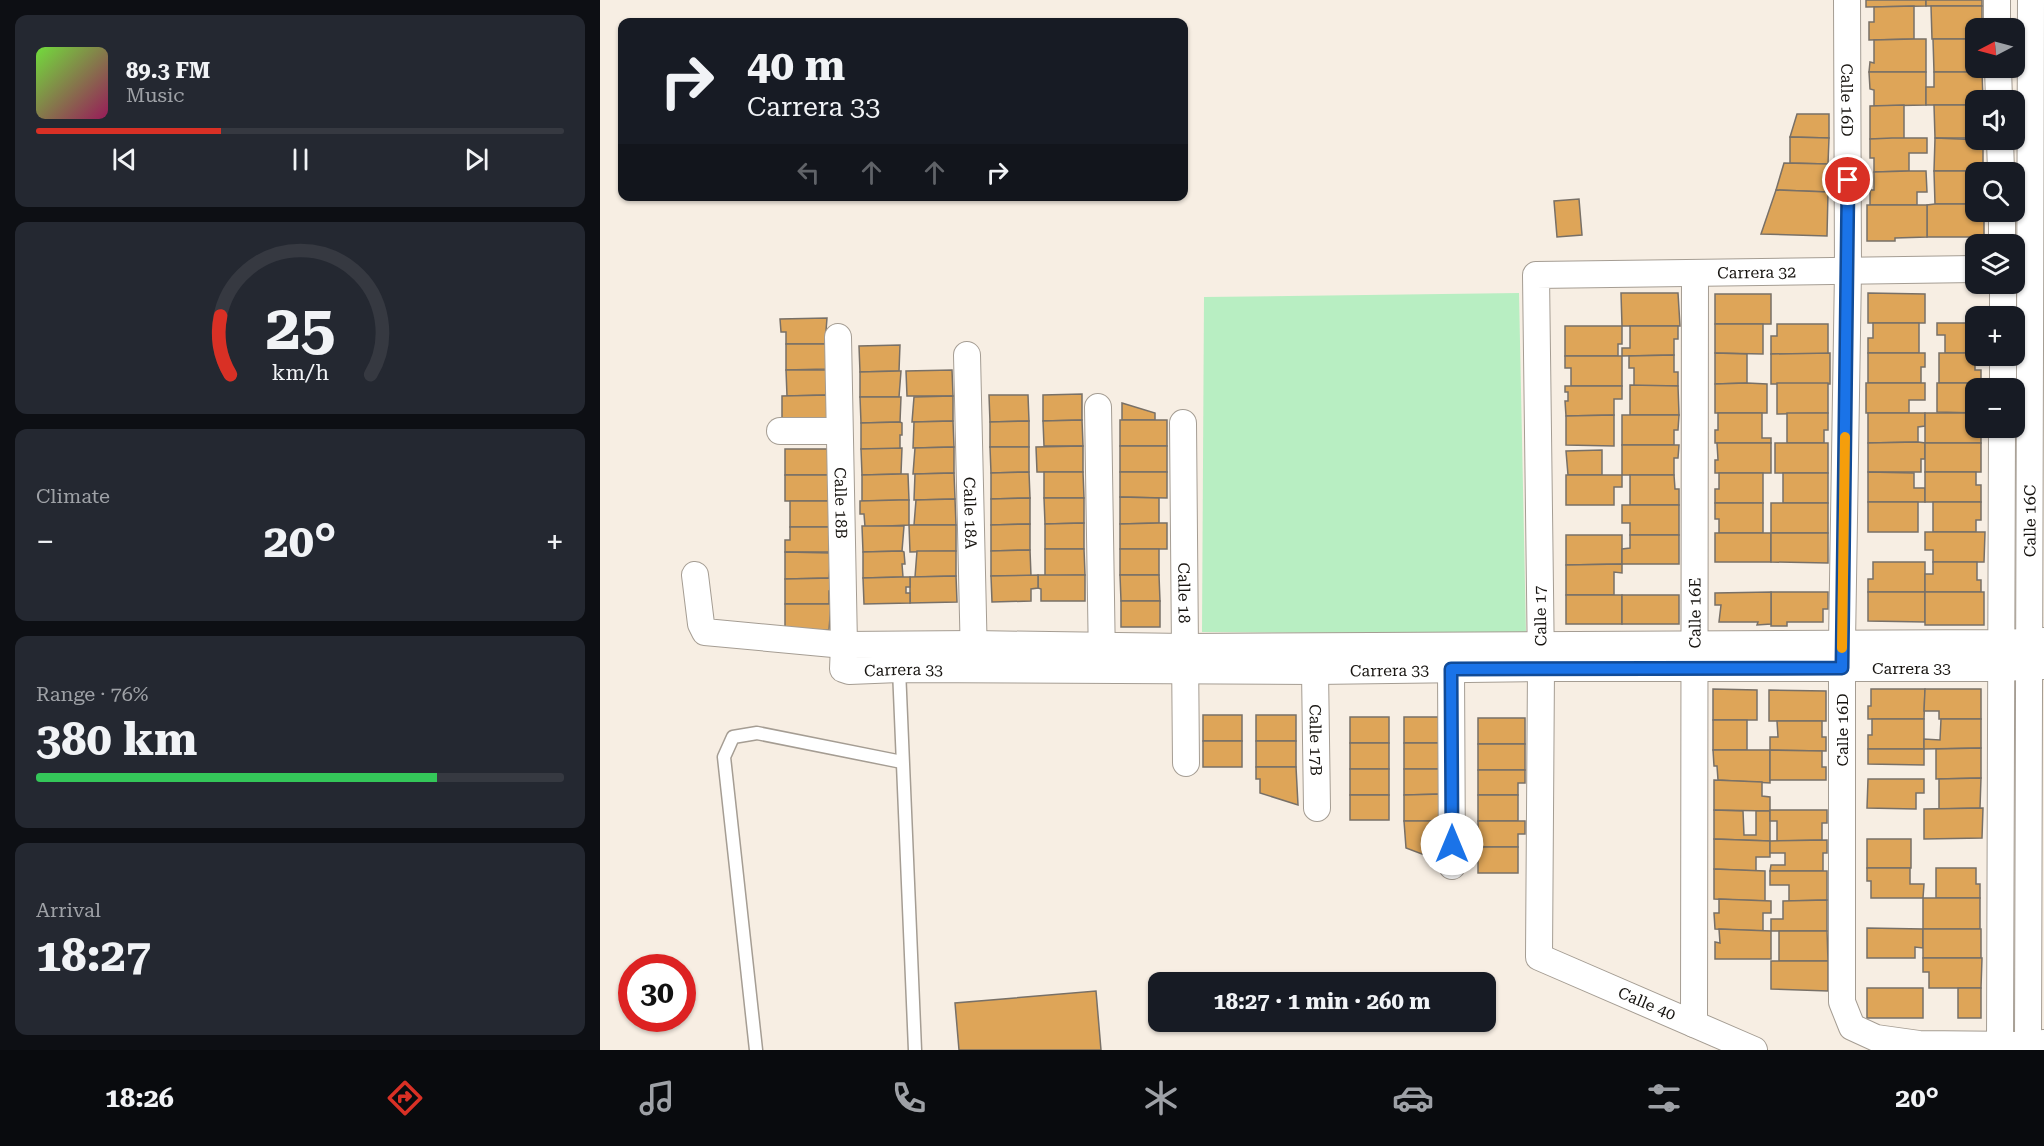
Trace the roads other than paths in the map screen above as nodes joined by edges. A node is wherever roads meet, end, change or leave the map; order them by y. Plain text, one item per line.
1 (1848, 0) edge
2 (1997, 0) edge
3 (2031, 0) edge
4 (1997, 18) edge
5 (2030, 267) edge
6 (1965, 269) edge
7 (1848, 271) junction
8 (1695, 273) junction
9 (1536, 275) joint
10 (838, 337) dead end
11 (967, 355) dead end
12 (1098, 407) dead end
13 (1184, 423) dead end
14 (780, 431) dead end
15 (839, 431) junction
16 (2002, 438) edge
17 (695, 575) dead end
18 (1842, 643) junction
19 (974, 644) junction
20 (2037, 653) edge
21 (2001, 655) junction
22 (843, 657) junction
23 (1102, 657) junction
24 (1540, 657) junction
25 (1694, 657) junction
26 (1185, 658) junction
27 (1842, 668) junction
28 (898, 669) junction
29 (974, 669) junction
30 (1451, 669) junction
31 (1315, 671) junction
32 (902, 762) junction
33 (1186, 763) dead end
34 (1317, 808) dead end
35 (1452, 866) dead end
36 (1539, 957) joint
37 (1695, 1024) junction
38 (2022, 1045) edge
39 (1917, 1047) edge
40 (756, 1050) edge
41 (915, 1050) edge
42 (1755, 1050) edge

1 - 7 street, Calle 16D
2 - 4 street
3 - 5 street, Calle 16C
5 - 20 street, Calle 16C
6 - 7 street, Carrera 32
7 - 8 street, Carrera 32
7 - 18 street, Calle 16D
8 - 9 street, Carrera 32
8 - 25 street, Calle 16E
9 - 24 street, Calle 17
10 - 15 street, Calle 18B
11 - 19 street, Calle 18A
12 - 23 street
13 - 26 street, Calle 18
14 - 15 street
15 - 22 street, Calle 18B
16 - 21 street, Calle 16C
17 - 22 street
18 - 21 street, Carrera 33
18 - 25 street, Carrera 33
18 - 27 street, Calle 16D
19 - 22 street, Carrera 33
19 - 23 street, Carrera 33
19 - 29 street, Calle 18A
20 - 21 street, Carrera 33
20 - 38 street, Calle 16C
21 - 27 street, Carrera 33
21 - 38 street, Calle 16C
22 - 28 street, Carrera 33
23 - 26 street, Carrera 33
23 - 29 street, Carrera 33
24 - 25 street, Carrera 33
24 - 26 street, Carrera 33
24 - 30 street, Carrera 33
24 - 36 street, Calle 17
25 - 27 street, Carrera 33
25 - 37 street, Calle 16E
26 - 31 street, Carrera 33
26 - 33 street, Calle 18
27 - 39 street, Calle 16D
28 - 29 street, Carrera 33
28 - 32 lane
30 - 31 street, Carrera 33
30 - 35 street
31 - 34 street, Calle 17B
32 - 40 lane
32 - 41 lane
36 - 37 street, Calle 40
37 - 42 street, Calle 40
38 - 39 street

